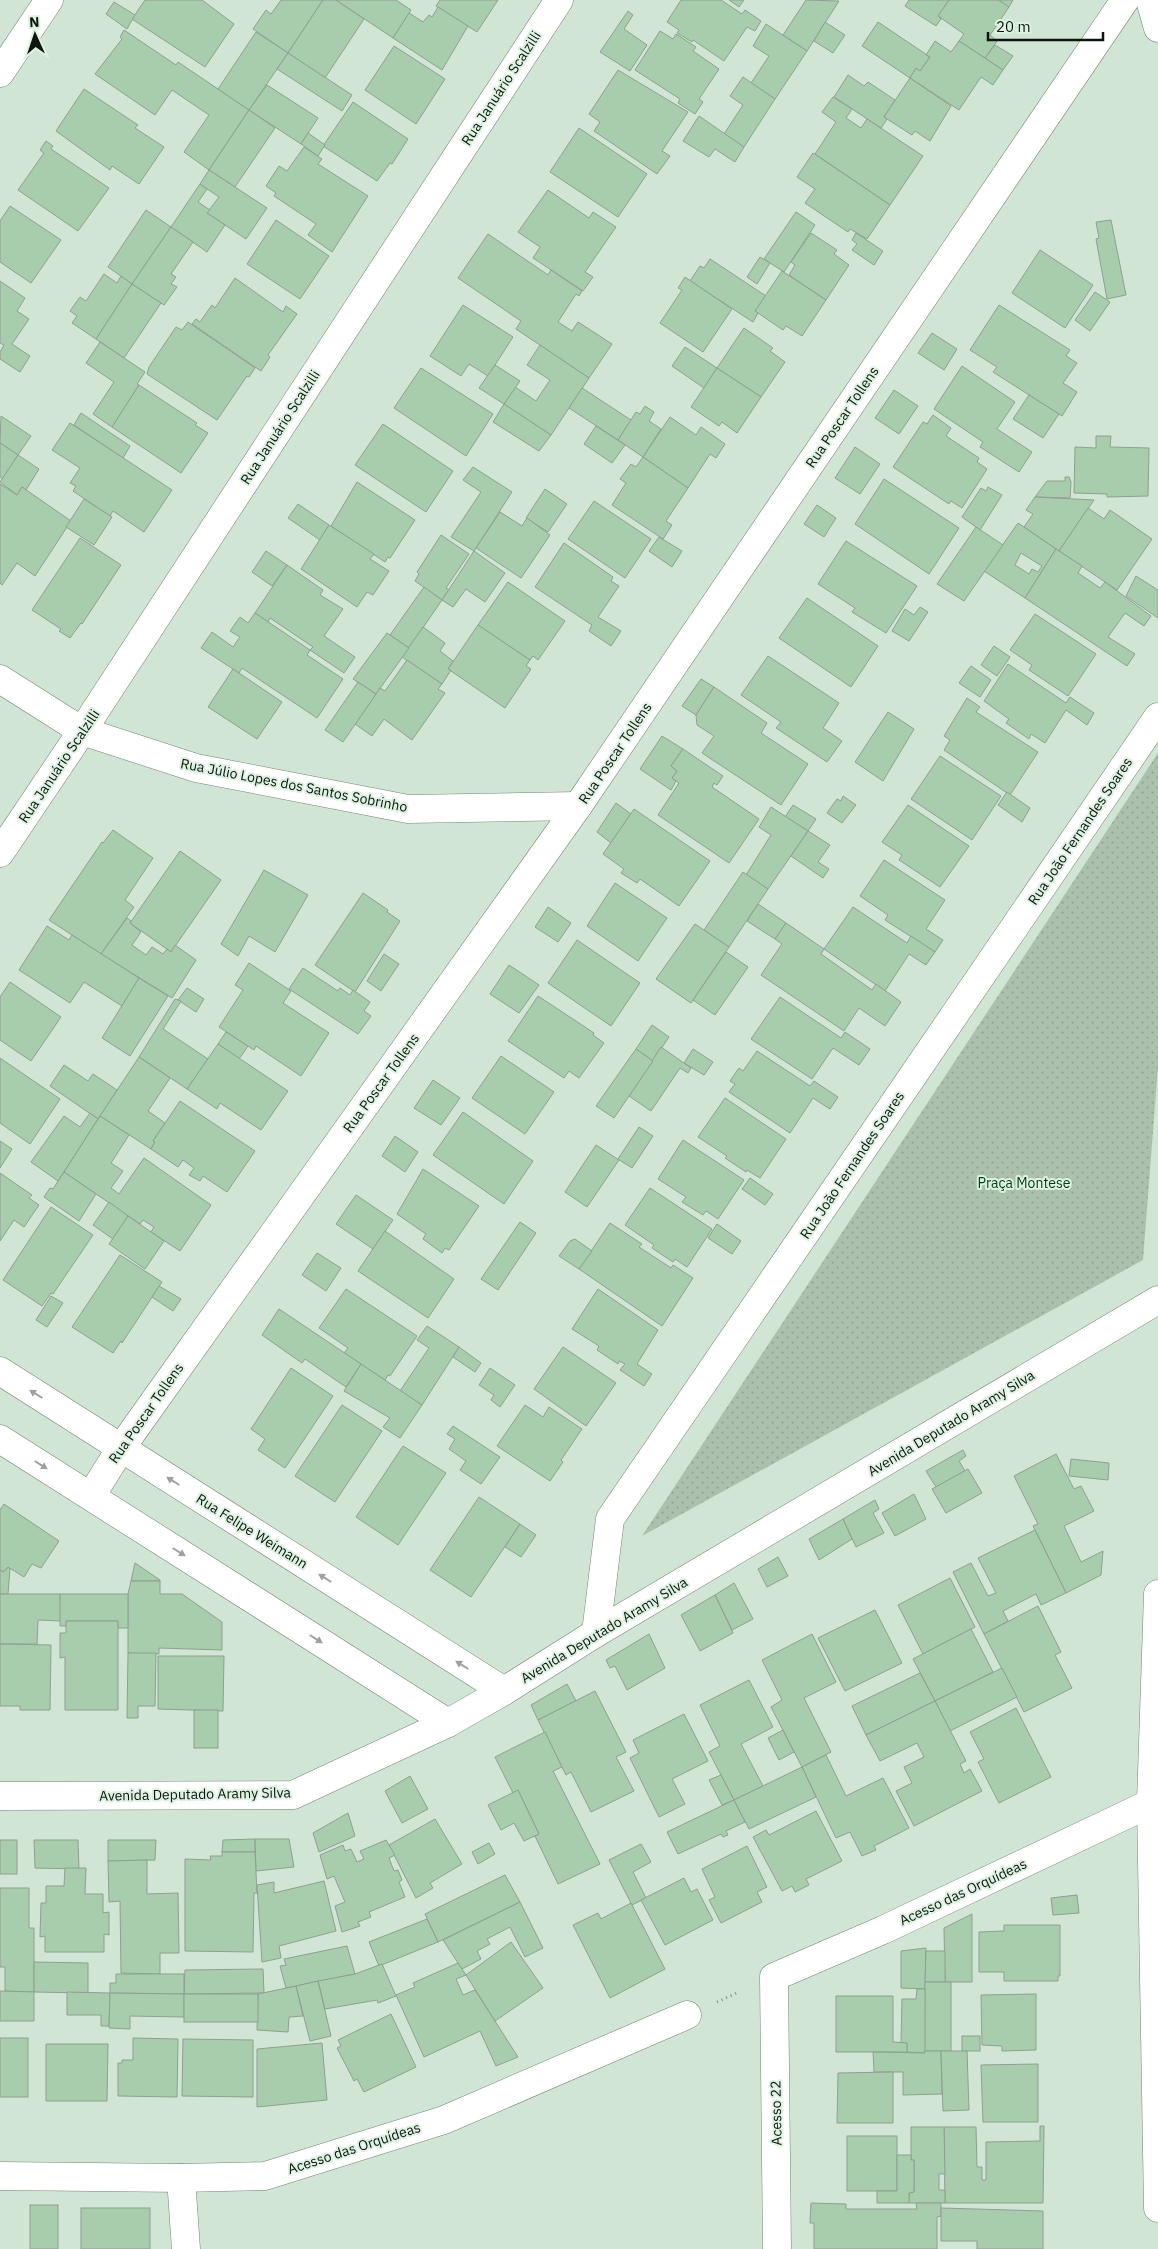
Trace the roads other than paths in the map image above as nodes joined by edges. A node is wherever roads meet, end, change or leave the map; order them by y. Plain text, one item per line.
1 (49, 0) edge
2 (559, 0) edge
3 (1125, 0) edge
4 (1150, 0) edge
5 (1158, 28) edge
6 (0, 73) edge
7 (0, 679) edge
8 (1158, 717) edge
9 (82, 731) junction
10 (578, 806) junction
11 (0, 853) edge
12 (1158, 1300) edge
13 (0, 1371) edge
14 (0, 1439) edge
15 (120, 1448) junction
16 (91, 1496) junction
17 (1158, 1594) edge
18 (596, 1633) junction
19 (504, 1691) junction
20 (448, 1723) junction
21 (0, 1796) edge
22 (1151, 1803) junction
23 (774, 1978) joint
24 (687, 2015) road end
25 (1157, 2094) edge
26 (0, 2176) edge
27 (181, 2178) junction
28 (1158, 2208) edge
29 (186, 2249) edge
30 (777, 2249) edge

1 - 6 street
2 - 9 street, Rua Januário Scalzilli
3 - 10 street, Rua Poscar Tollens
4 - 5 street
7 - 9 street, Rua Júlio Lopes dos Santos Sobrinho
8 - 18 street, Rua João Fernandes Soares
9 - 10 street, Rua Júlio Lopes dos Santos Sobrinho
9 - 11 street, Rua Januário Scalzilli
10 - 15 street, Rua Poscar Tollens
12 - 18 street, Avenida Deputado Aramy Silva
15 -> 13 street, Rua Felipe Weimann
14 -> 16 street
15 - 16 street, Rua Poscar Tollens
19 -> 15 street, Rua Felipe Weimann
16 -> 20 street
17 - 22 street
18 - 19 street, Avenida Deputado Aramy Silva
19 - 20 street, Avenida Deputado Aramy Silva
20 - 21 street, Avenida Deputado Aramy Silva
22 - 23 street, Acesso das Orquídeas
22 - 25 street
23 - 30 street, Acesso 22
24 - 27 street, Acesso das Orquídeas
25 - 28 street
26 - 27 street, Acesso das Orquídeas
27 - 29 street

